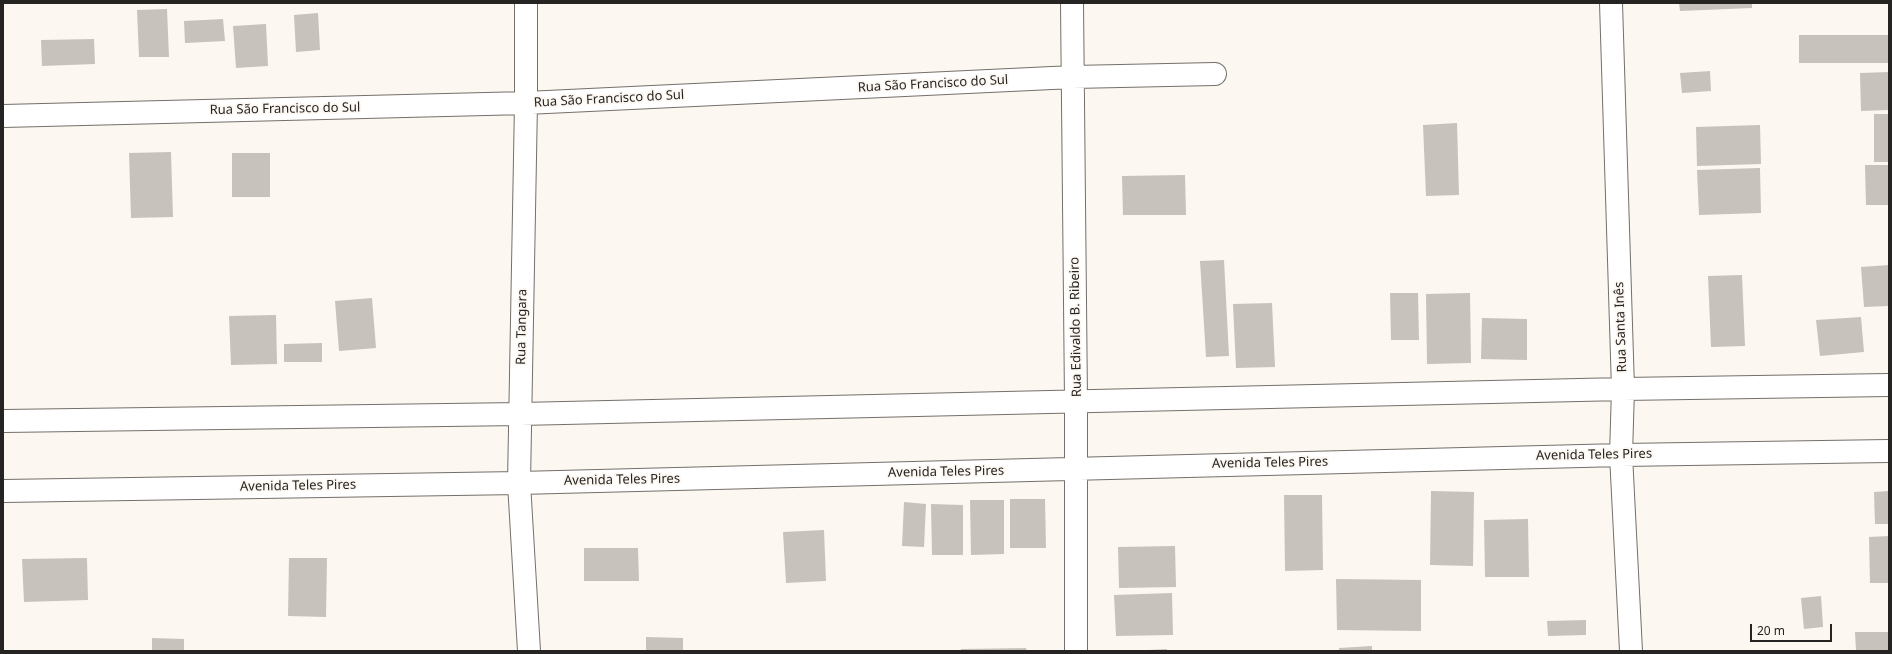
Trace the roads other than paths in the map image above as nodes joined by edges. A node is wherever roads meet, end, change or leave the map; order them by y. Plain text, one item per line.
1 (526, 3) edge
2 (1072, 3) edge
3 (1611, 3) edge
4 (1214, 74) dead end
5 (1073, 77) junction
6 (526, 103) junction
7 (3, 116) edge
8 (1889, 385) edge
9 (1623, 389) junction
10 (1076, 401) junction
11 (520, 414) junction
12 (3, 421) edge
13 (1889, 451) edge
14 (1621, 454) junction
15 (1076, 468) junction
16 (519, 483) junction
17 (3, 491) edge
18 (528, 651) edge
19 (1076, 651) edge
20 (1631, 651) edge

1 - 6 street, Rua Tangara
2 - 5 street, Rua Edivaldo B. Ribeiro
3 - 9 street, Rua Santa Inês
4 - 5 street, Rua São Francisco do Sul
5 - 6 street, Rua São Francisco do Sul
5 - 10 street, Rua Edivaldo B. Ribeiro
6 - 7 street, Rua São Francisco do Sul
6 - 11 street, Rua Tangara
8 - 9 street
9 - 10 street
9 - 14 street, Rua Santa Inês
10 - 11 street
10 - 15 street, Rua Edivaldo B. Ribeiro
11 - 12 street
11 - 16 street, Rua Tangara
13 - 14 street, Avenida Teles Pires
14 - 15 street, Avenida Teles Pires
14 - 20 street, Rua Santa Inês
15 - 16 street, Avenida Teles Pires
15 - 19 street, Rua Edivaldo B. Ribeiro
16 - 17 street, Avenida Teles Pires
16 - 18 street, Rua Tangara

